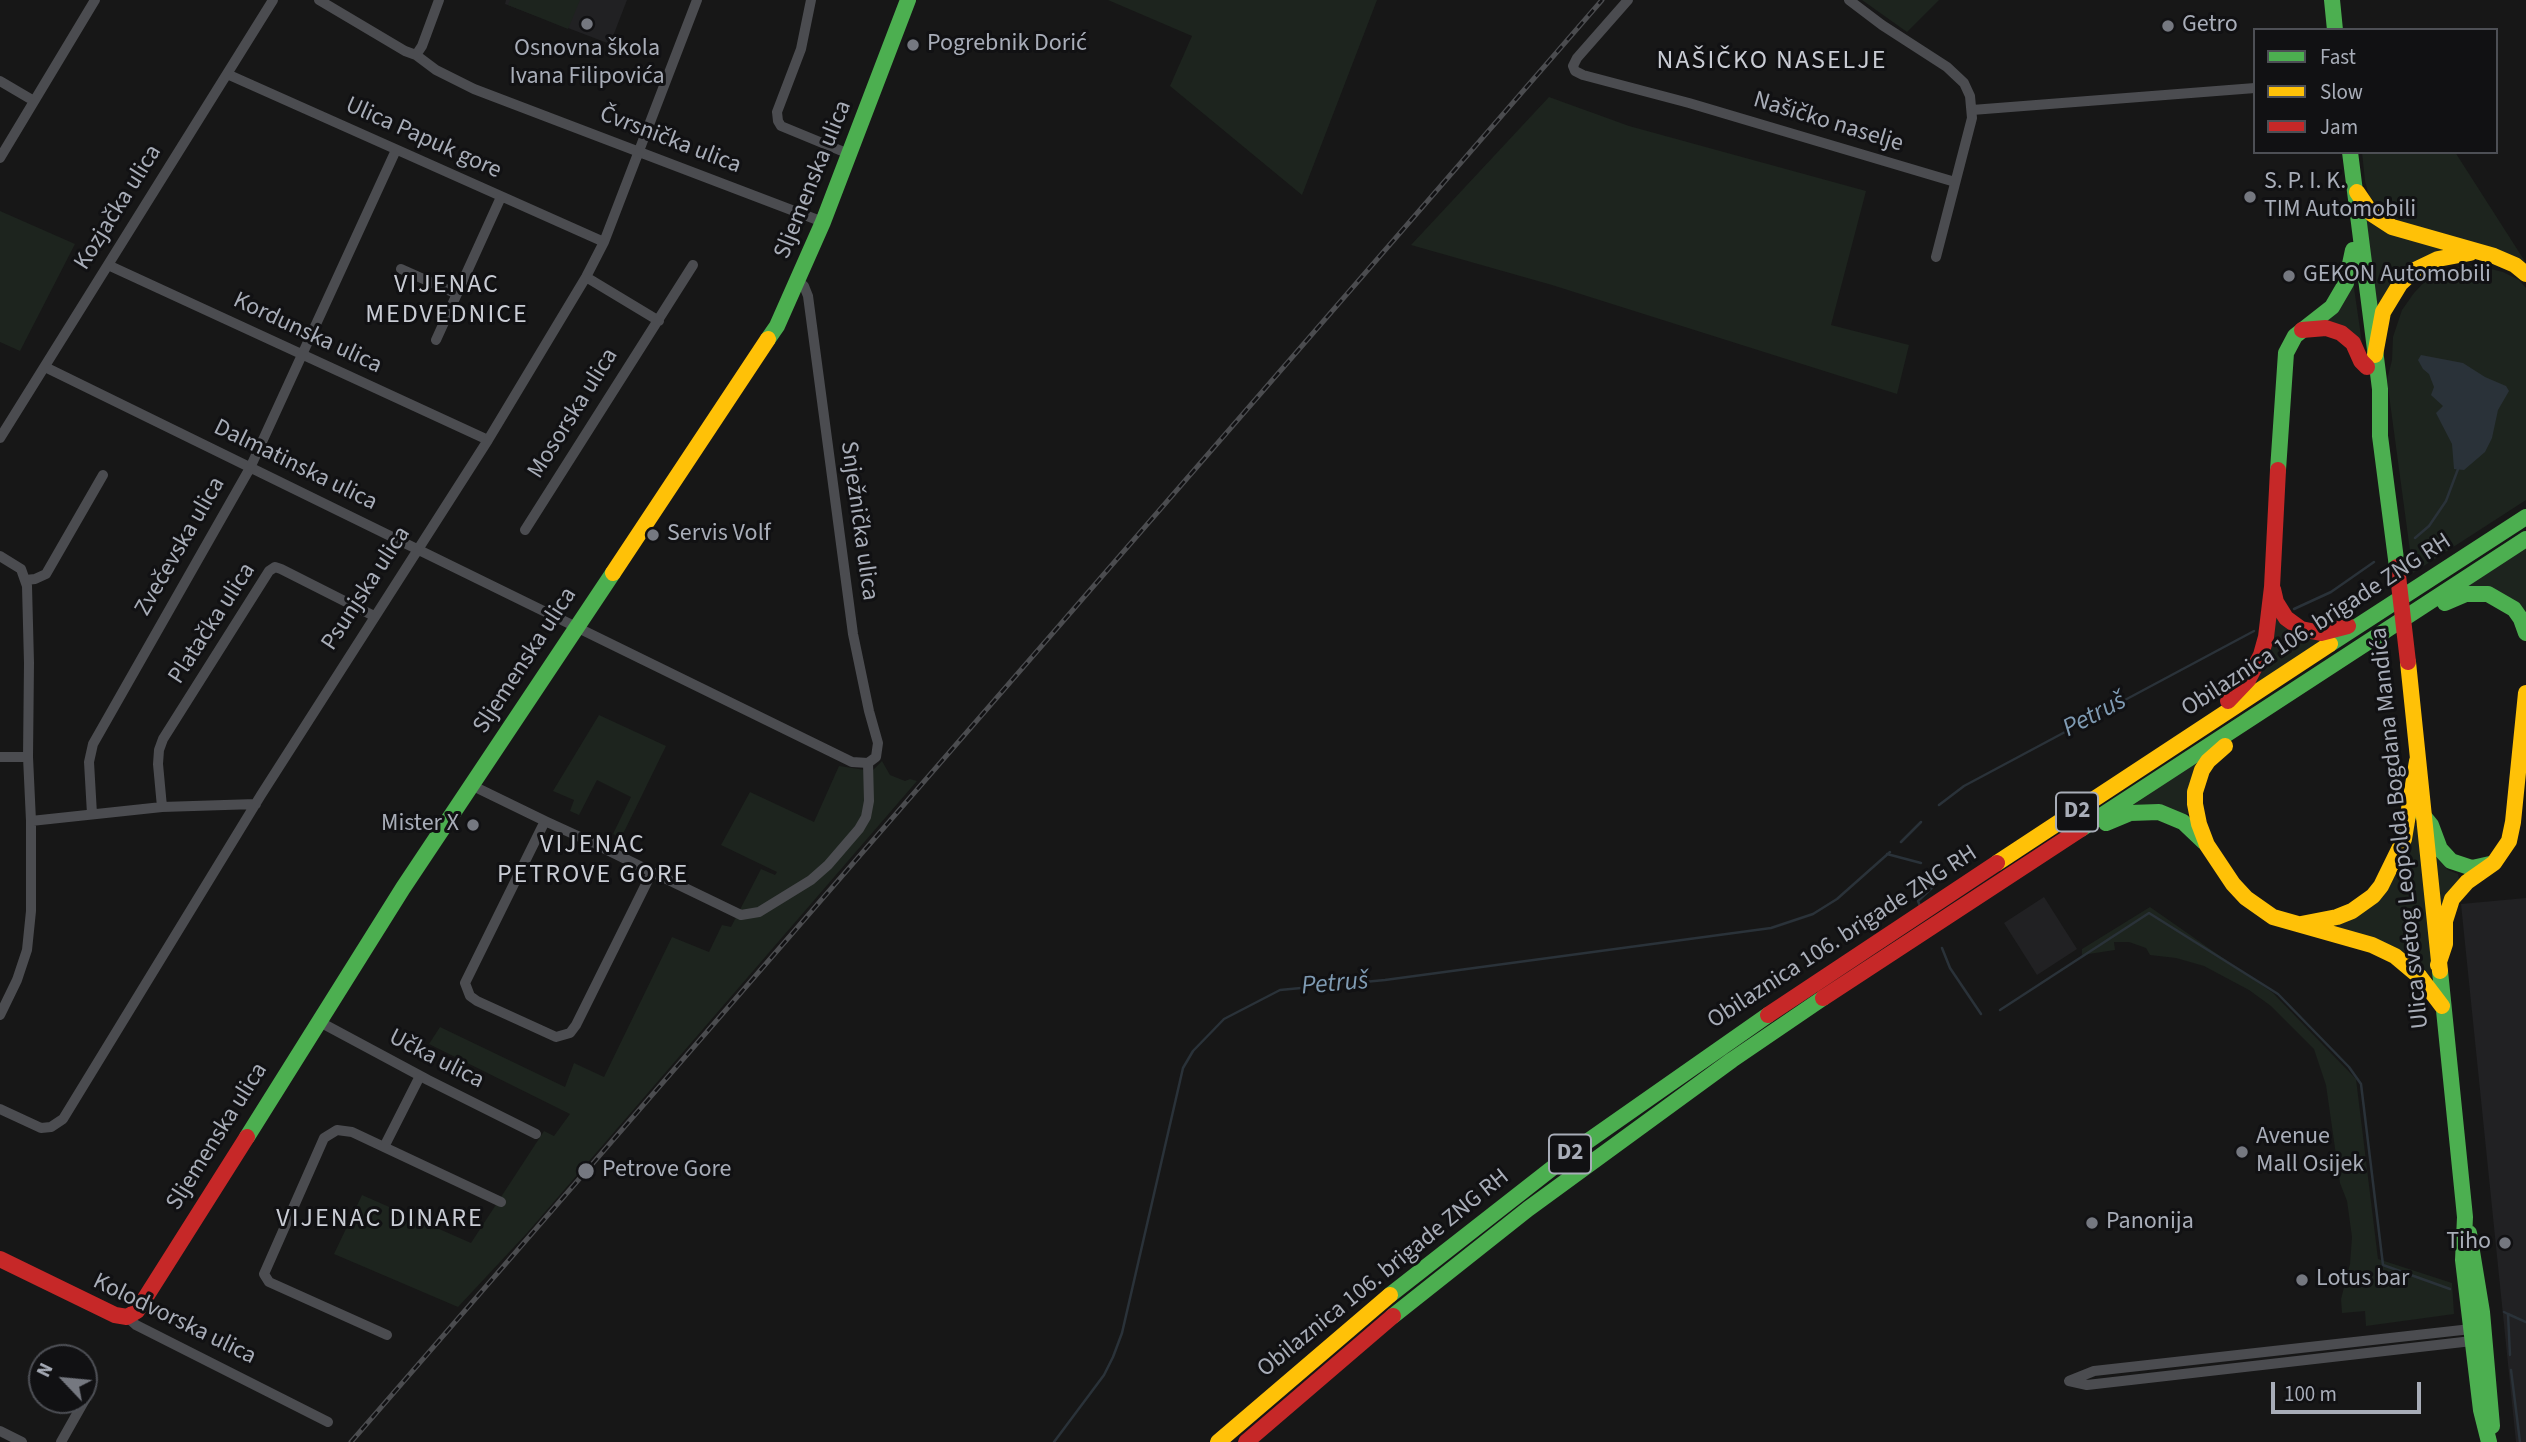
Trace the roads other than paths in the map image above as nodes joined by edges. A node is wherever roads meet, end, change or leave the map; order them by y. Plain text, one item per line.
1 (95, 0) edge
2 (273, 0) edge
3 (319, 0) edge
4 (439, 0) edge
5 (698, 0) edge
6 (811, 0) edge
7 (908, 0) edge
8 (1628, 0) edge
9 (1849, 0) edge
10 (2332, 0) edge
11 (2335, 28) edge
12 (416, 55) junction
13 (227, 74) junction
14 (0, 81) edge
15 (2253, 88) edge
16 (34, 101) junction
17 (1972, 110) junction
18 (396, 150) junction
19 (638, 151) junction
20 (849, 154) junction
21 (2343, 154) edge
22 (2350, 154) edge
23 (0, 158) edge
24 (1955, 182) junction
25 (2357, 192) junction
26 (501, 197) junction
27 (822, 222) junction
28 (604, 242) junction
29 (2353, 250) junction
30 (2475, 252) junction
31 (1937, 257) dead end
32 (108, 265) junction
33 (693, 265) dead end
34 (401, 269) dead end
35 (2526, 274) edge
36 (586, 277) junction
37 (798, 281) junction
38 (457, 294) junction
39 (659, 321) junction
40 (2302, 330) junction
41 (436, 340) dead end
42 (302, 355) junction
43 (2371, 361) junction
44 (45, 367) junction
45 (0, 438) edge
46 (488, 440) junction
47 (250, 468) junction
48 (103, 475) dead end
49 (2526, 517) edge
50 (525, 530) dead end
51 (2526, 540) edge
52 (417, 549) junction
53 (0, 556) edge
54 (26, 580) junction
55 (2272, 587) junction
56 (2414, 612) junction
57 (2375, 615) junction
58 (374, 616) junction
59 (575, 627) junction
60 (2526, 633) edge
61 (2526, 693) edge
62 (2253, 718) junction
63 (2207, 724) junction
64 (0, 757) edge
65 (28, 757) junction
66 (2417, 761) junction
67 (868, 764) junction
68 (471, 785) junction
69 (256, 804) junction
70 (162, 807) junction
71 (92, 814) junction
72 (2422, 814) junction
73 (31, 821) junction
74 (545, 821) junction
75 (2063, 842) junction
76 (2207, 845) junction
77 (2494, 863) junction
78 (652, 872) junction
79 (2300, 924) junction
80 (2438, 965) junction
81 (2442, 1006) junction
82 (0, 1015) edge
83 (318, 1021) junction
84 (420, 1076) junction
85 (0, 1109) edge
86 (536, 1134) dead end
87 (384, 1147) junction
88 (501, 1202) dead end
89 (0, 1259) edge
90 (127, 1317) junction
91 (2476, 1334) junction
92 (387, 1335) dead end
93 (76, 1414) edge
94 (328, 1422) dead end
95 (0, 1431) edge
96 (22, 1442) edge
97 (61, 1442) edge
98 (1218, 1442) edge
99 (1246, 1442) edge
100 (2490, 1442) edge

1 - 16 street
2 - 13 street, Kozjačka ulica
3 - 12 street, Čvrsnička ulica
4 - 12 street
5 - 19 street, Psunjska ulica
6 - 20 street
7 - 20 main road, Sljemenska ulica
8 - 24 street, Našičko naselje
9 - 17 street
10 - 11 main road
12 - 19 street, Čvrsnička ulica
13 - 18 street, Ulica Papuk gore
13 - 32 street, Kozjačka ulica
14 - 16 street
15 - 17 street
16 - 23 street
17 - 24 street
18 - 26 street, Ulica Papuk gore
18 - 42 street, Zvečevska ulica
19 - 27 street, Čvrsnička ulica
19 - 28 street, Psunjska ulica
20 - 27 main road, Sljemenska ulica
21 - 29 main road, Ulica svetog Leopolda Bogdana Mandića
22 - 25 main road, Ulica svetog Leopolda Bogdana Mandića
24 - 31 street
25 - 30 main road
25 - 43 main road, Ulica svetog Leopolda Bogdana Mandića
26 - 28 street, Ulica Papuk gore
26 - 38 street
27 - 37 main road, Sljemenska ulica
28 - 36 street, Psunjska ulica
29 - 40 main road
29 - 43 main road, Ulica svetog Leopolda Bogdana Mandića
30 - 35 main road
30 - 43 main road
32 - 42 street, Kordunska ulica
32 - 44 street, Kozjačka ulica
33 - 39 street, Mosorska ulica
34 - 38 street
36 - 39 street
36 - 46 street, Psunjska ulica
37 - 59 main road, Sljemenska ulica
37 - 67 street, Snježnička ulica
38 - 41 street
39 - 50 street, Mosorska ulica
40 - 43 main road
40 - 55 main road
42 - 46 street, Kordunska ulica
42 - 47 street, Zvečevska ulica
43 - 66 main road, Ulica svetog Leopolda Bogdana Mandića, bridge
44 - 45 street, Kozjačka ulica
44 - 47 street, Dalmatinska ulica
46 - 52 street, Psunjska ulica
47 - 52 street, Dalmatinska ulica
47 - 71 street, Zvečevska ulica
48 - 54 street
49 - 57 main road, Obilaznica 106. brigade ZNG RH / D2
51 - 56 main road, Obilaznica 106. brigade ZNG RH / D2
52 - 58 street, Psunjska ulica
52 - 59 street, Dalmatinska ulica
53 - 54 street
54 - 65 street
55 - 57 main road
55 - 63 main road
56 - 60 main road
56 - 62 main road, Obilaznica 106. brigade ZNG RH / D2
57 - 63 main road, Obilaznica 106. brigade ZNG RH / D2
58 - 69 street, Psunjska ulica
58 - 70 street, Platačka ulica
59 - 67 street, Dalmatinska ulica
59 - 68 main road, Sljemenska ulica
61 - 77 main road
62 - 75 main road, Obilaznica 106. brigade ZNG RH / D2
62 - 76 main road
63 - 98 main road, Obilaznica 106. brigade ZNG RH / D2
64 - 65 street
65 - 73 street
66 - 72 main road, Ulica svetog Leopolda Bogdana Mandića
66 - 79 main road
67 - 78 street
68 - 74 street
68 - 83 main road, Sljemenska ulica
69 - 70 street
69 - 85 street, Psunjska ulica
70 - 71 street
71 - 73 street
72 - 77 main road
72 - 80 main road, Ulica svetog Leopolda Bogdana Mandića
73 - 82 street
74 - 78 street
74 - 78 street
75 - 76 main road
75 - 99 main road, Obilaznica 106. brigade ZNG RH / D2
76 - 79 main road
77 - 80 main road
79 - 81 main road
80 - 81 main road, Ulica svetog Leopolda Bogdana Mandića
81 - 91 main road, Ulica svetog Leopolda Bogdana Mandića
83 - 84 street, Učka ulica
83 - 90 main road, Sljemenska ulica
84 - 86 street, Učka ulica
84 - 87 street
87 - 88 street
87 - 92 street
89 - 90 main road, Kolodvorska ulica
90 - 94 street, Kolodvorska ulica
91 - 91 street
91 - 100 main road, Ulica svetog Leopolda Bogdana Mandića
93 - 97 street
95 - 96 street

